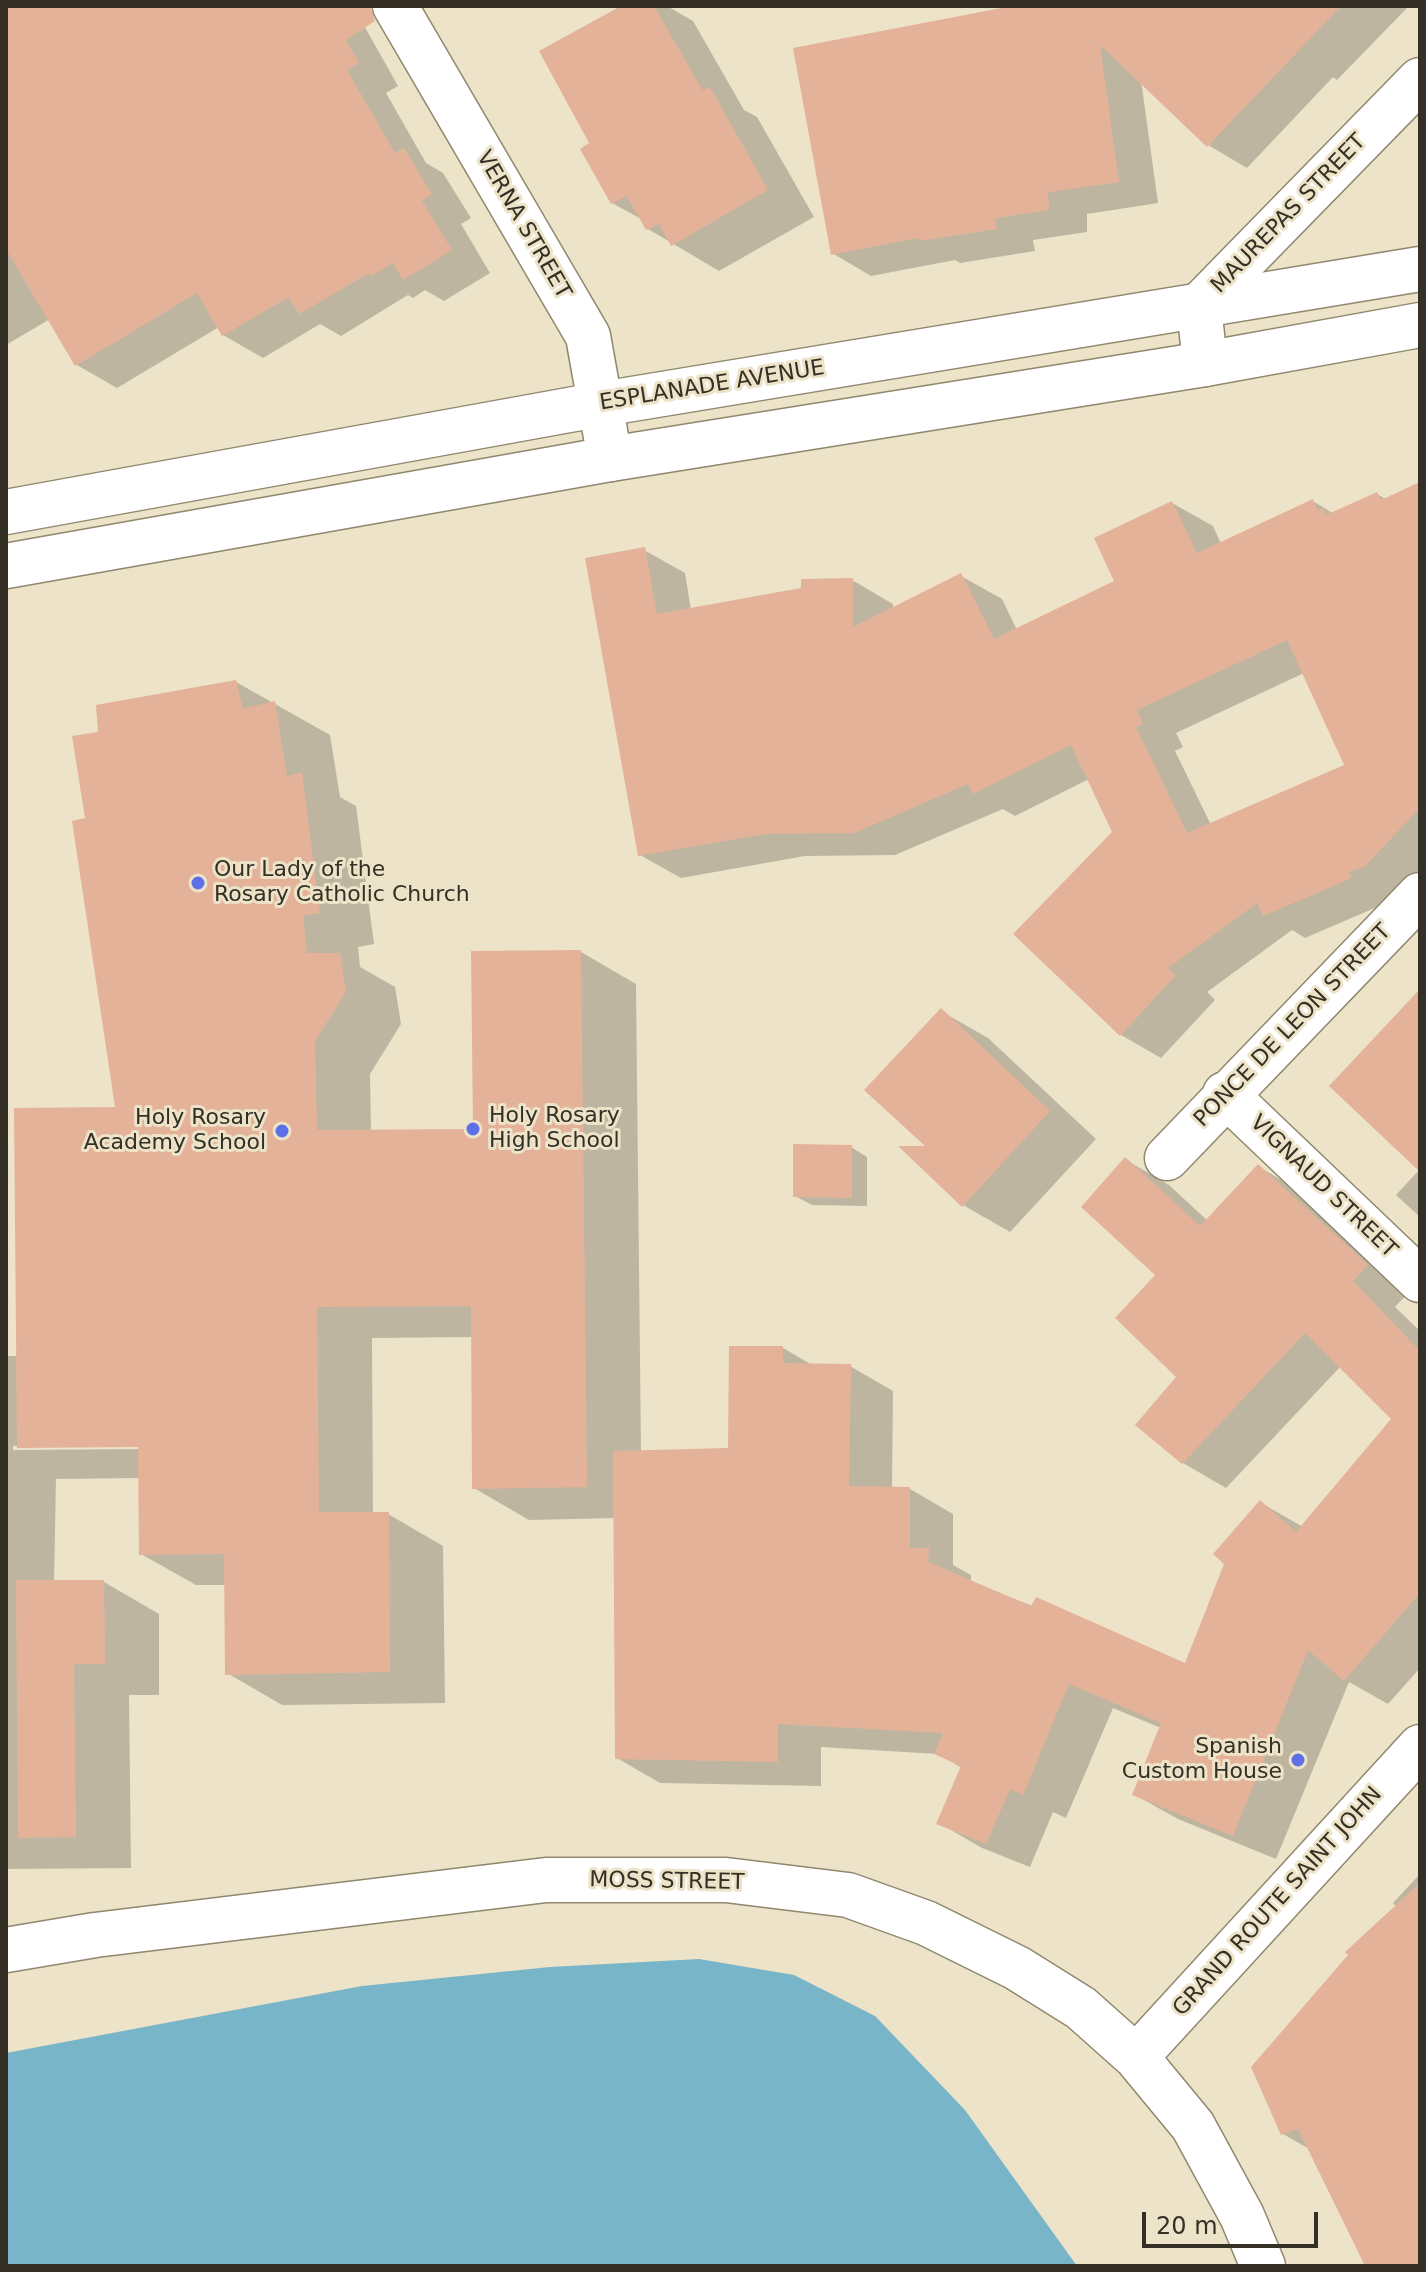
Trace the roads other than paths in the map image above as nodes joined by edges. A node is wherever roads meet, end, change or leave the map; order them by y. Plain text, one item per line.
1 (395, 6) edge
2 (1420, 80) edge
3 (1420, 269) edge
4 (1199, 306) junction
5 (1420, 325) edge
6 (1205, 364) junction
7 (602, 404) junction
8 (610, 459) junction
9 (6, 512) edge
10 (6, 566) edge
11 (1420, 895) edge
12 (1225, 1094) junction
13 (1167, 1158) dead end
14 (1420, 1280) edge
15 (1420, 1747) edge
16 (6, 1950) edge
17 (1136, 2057) junction
18 (1263, 2266) edge

1 - 7 street, VERNA STREET
2 - 4 street, MAUREPAS STREET
3 - 4 street, ESPLANADE AVENUE
4 - 6 street, MAUREPAS STREET
4 - 7 street, ESPLANADE AVENUE
5 - 6 street
6 - 8 street
7 - 8 street, VERNA STREET
7 - 9 street, ESPLANADE AVENUE
8 - 10 street
11 - 12 street, PONCE DE LEON STREET
12 - 13 street, PONCE DE LEON STREET
12 - 14 street, VIGNAUD STREET
15 - 17 street, GRAND ROUTE SAINT JOHN
16 - 17 street, MOSS STREET
17 - 18 street, MOSS STREET

